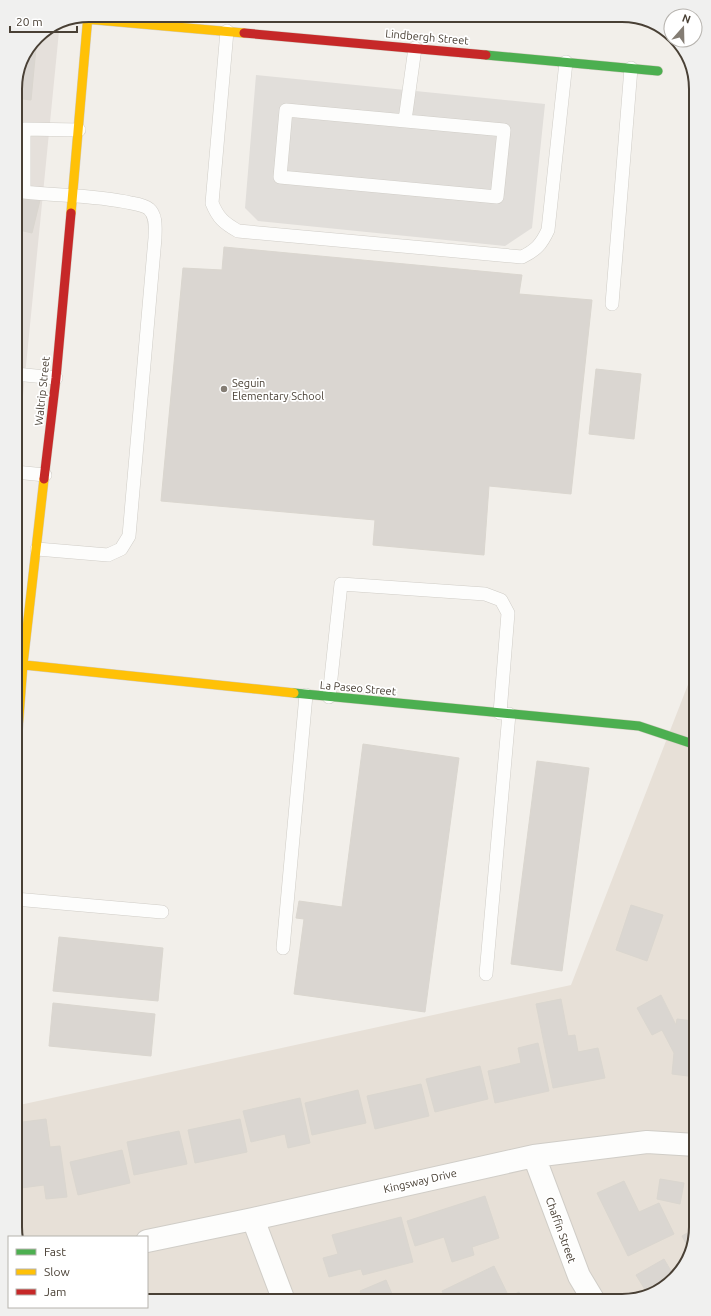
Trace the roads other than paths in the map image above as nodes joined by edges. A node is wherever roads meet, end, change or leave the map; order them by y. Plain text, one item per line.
1 (88, 22) edge
2 (138, 22) edge
3 (227, 31) junction
4 (415, 48) junction
5 (566, 62) junction
6 (631, 68) junction
7 (658, 71) dead end
8 (405, 120) junction
9 (78, 130) junction
10 (72, 195) junction
11 (612, 304) dead end
12 (22, 375) edge
13 (56, 378) junction
14 (22, 473) edge
15 (45, 475) junction
16 (37, 549) junction
17 (22, 645) edge
18 (22, 664) edge
19 (306, 695) junction
20 (329, 697) junction
21 (505, 713) junction
22 (689, 743) edge
23 (22, 900) edge
24 (162, 912) dead end
25 (283, 948) dead end
26 (486, 974) dead end
27 (689, 1145) edge
28 (534, 1156) junction
29 (253, 1219) junction
30 (148, 1241) edge
31 (281, 1294) edge
32 (590, 1294) edge

1 - 9 street, Waltrip Street
2 - 3 street, Lindbergh Street
3 - 4 street, Lindbergh Street
3 - 5 lane
4 - 5 street, Lindbergh Street
4 - 8 lane
5 - 6 street, Lindbergh Street
6 - 7 street, Lindbergh Street
6 - 11 lane
8 - 8 lane
9 - 10 street, Waltrip Street
9 - 10 lane
10 - 13 street, Waltrip Street
10 - 16 lane
12 - 13 lane
13 - 15 street, Waltrip Street
14 - 15 lane
15 - 16 street, Waltrip Street
16 - 17 street, Waltrip Street
18 - 19 street, La Paseo Street
19 - 20 street, La Paseo Street
19 - 25 lane
20 - 21 street, La Paseo Street
20 - 21 lane
21 - 22 street, La Paseo Street
21 - 26 lane
23 - 24 lane
27 - 28 street, Kingsway Drive
28 - 29 street, Kingsway Drive
28 - 32 street, Chaffin Street
29 - 30 street, Kingsway Drive
29 - 31 street

